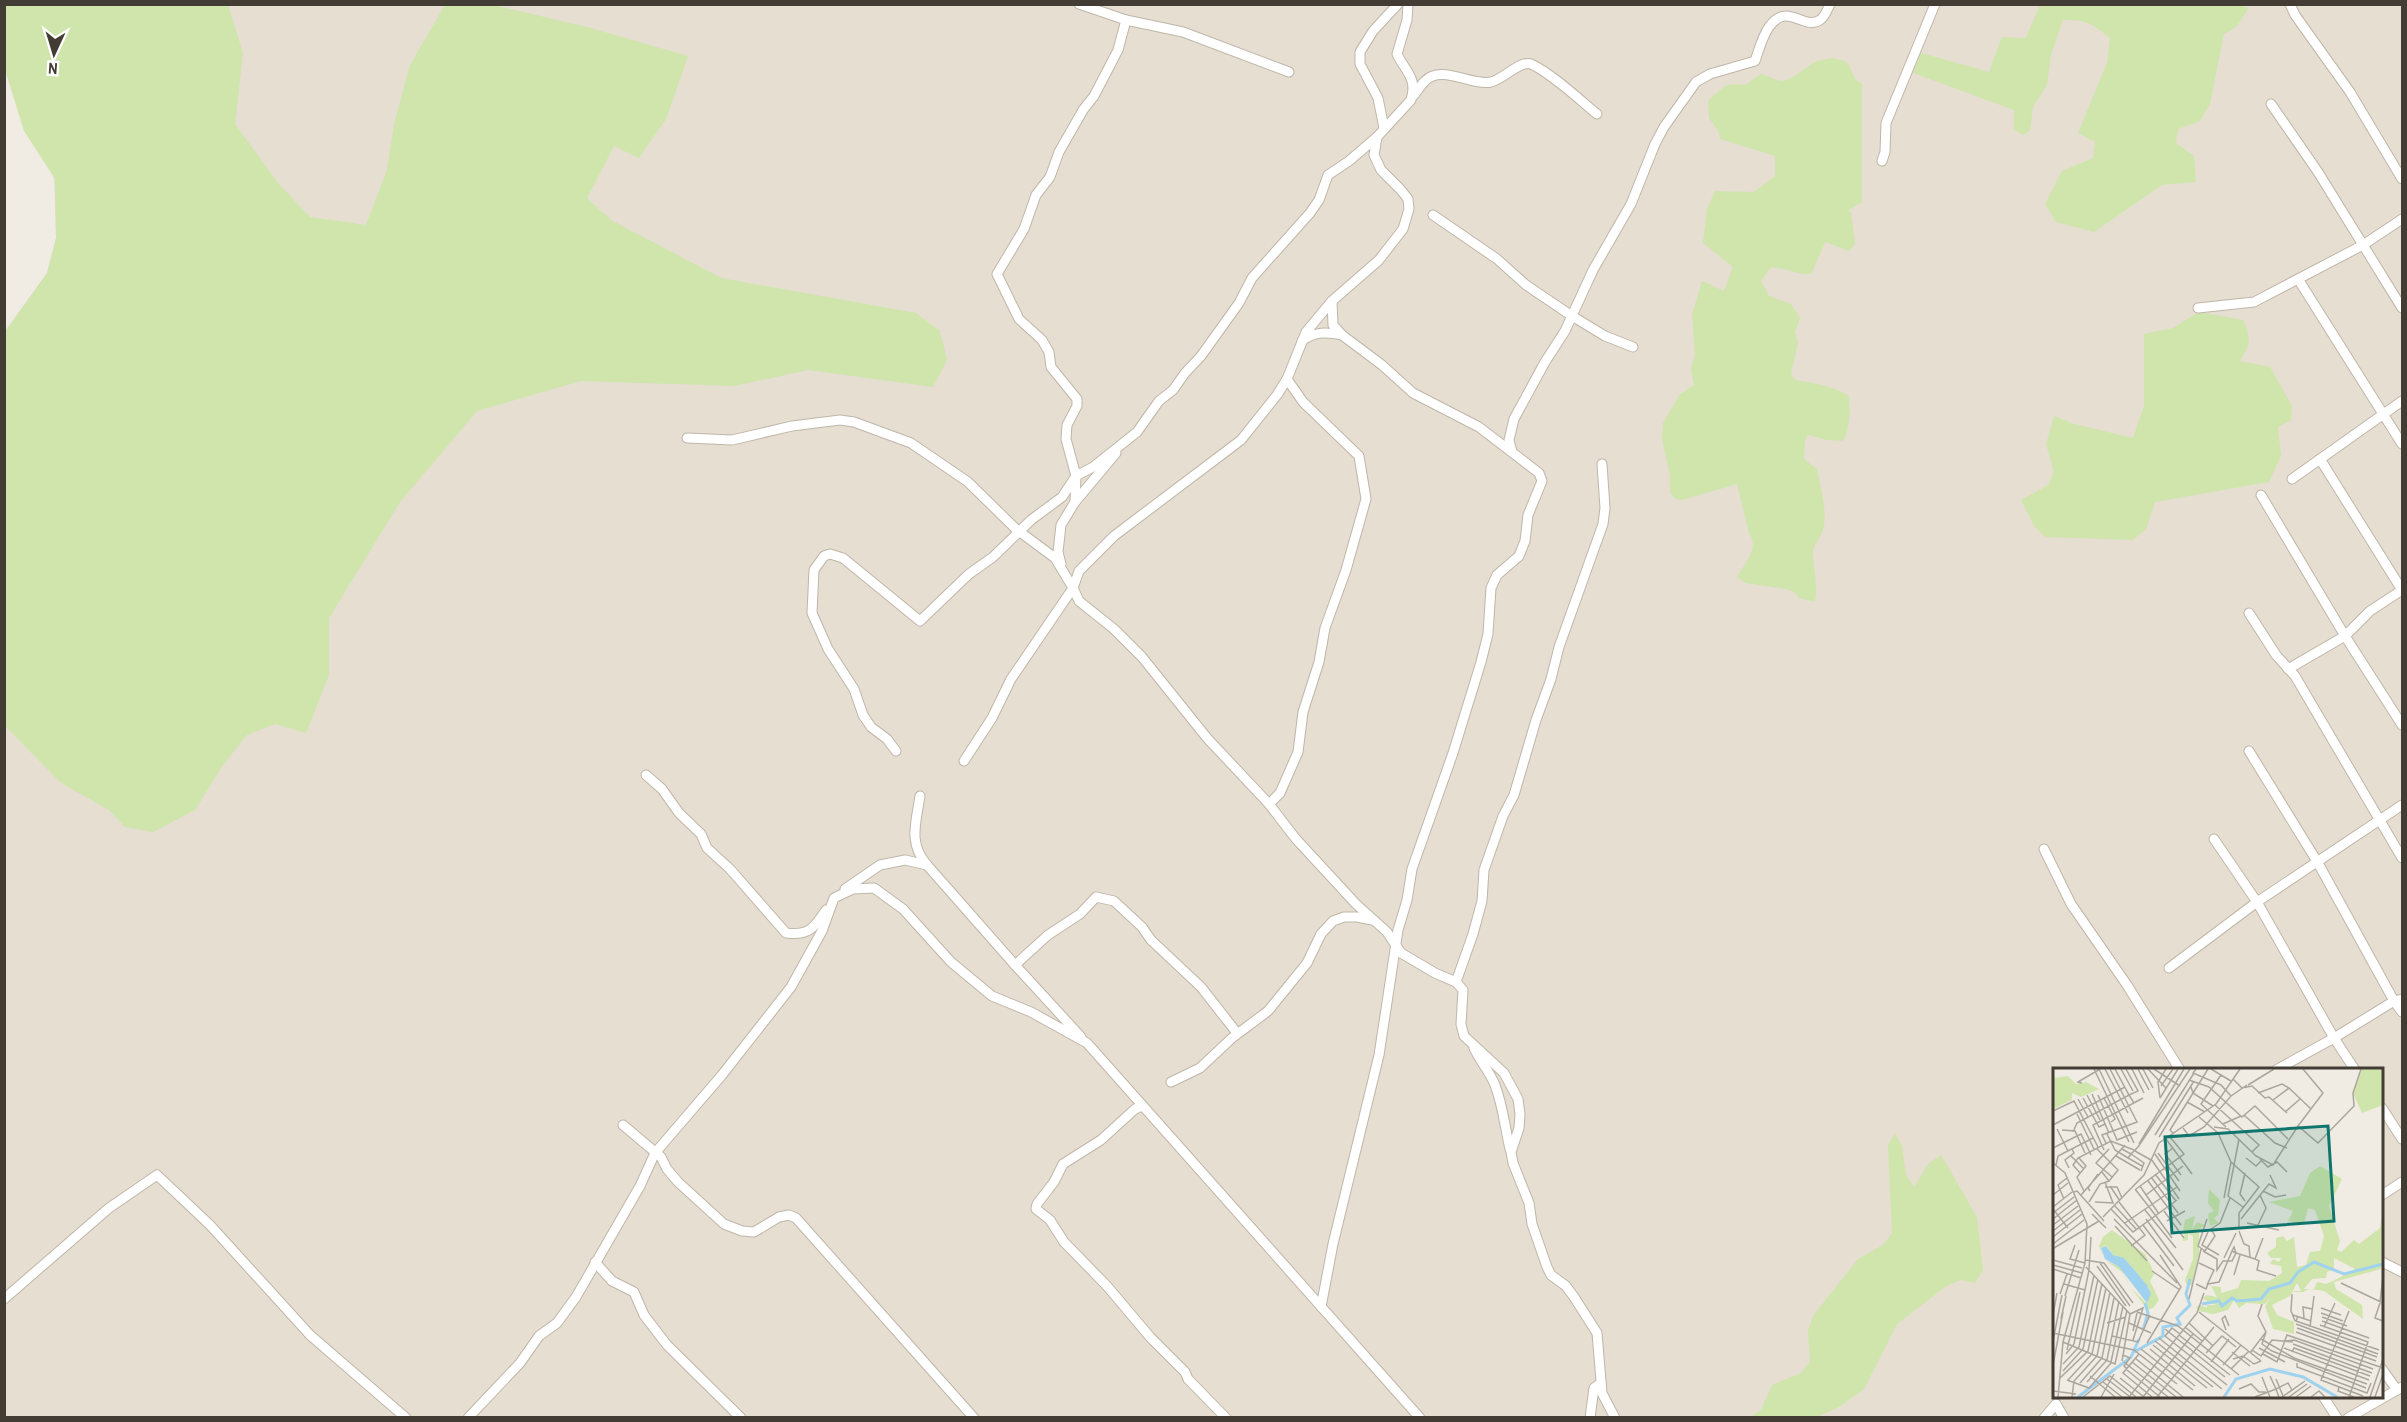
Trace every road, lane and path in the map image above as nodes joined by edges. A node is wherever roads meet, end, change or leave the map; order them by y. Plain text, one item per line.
1 (1079, 4) edge
2 (1398, 4) edge
3 (1408, 4) edge
4 (1830, 4) edge
5 (1935, 4) edge
6 (2290, 4) edge
7 (1126, 20) junction
8 (1288, 72) dead end
9 (1411, 100) junction
10 (2271, 104) dead end
11 (1597, 114) dead end
12 (1384, 128) junction
13 (1377, 137) junction
14 (1882, 160) dead end
15 (2403, 179) edge
16 (1433, 215) dead end
17 (2403, 219) edge
18 (2363, 245) junction
19 (2298, 279) junction
20 (1332, 301) junction
21 (2199, 308) dead end
22 (2403, 308) edge
23 (1572, 316) junction
24 (1342, 335) junction
25 (1302, 341) junction
26 (1633, 347) dead end
27 (1287, 379) junction
28 (2403, 401) edge
29 (2383, 414) junction
30 (687, 438) dead end
31 (1124, 444) junction
32 (2403, 444) edge
33 (1512, 452) junction
34 (2320, 459) junction
35 (1602, 464) dead end
36 (1076, 476) junction
37 (2292, 479) dead end
38 (2261, 495) dead end
39 (1075, 502) junction
40 (1019, 531) junction
41 (1062, 567) junction
42 (1073, 588) junction
43 (2403, 590) edge
44 (2249, 613) dead end
45 (2345, 636) junction
46 (2288, 669) junction
47 (2403, 725) edge
48 (896, 751) dead end
49 (2249, 751) dead end
50 (964, 760) dead end
51 (646, 775) dead end
52 (921, 796) dead end
53 (1269, 804) junction
54 (2403, 805) edge
55 (2380, 819) junction
56 (2214, 839) dead end
57 (2044, 849) dead end
58 (2403, 858) edge
59 (2318, 863) junction
60 (927, 865) junction
61 (834, 898) junction
62 (2257, 902) junction
63 (1374, 921) junction
64 (1396, 945) junction
65 (1015, 965) junction
66 (2169, 968) dead end
67 (1456, 982) junction
68 (2398, 1000) edge
69 (2403, 1012) edge
70 (1238, 1033) junction
71 (2334, 1038) junction
72 (1087, 1043) junction
73 (1472, 1043) junction
74 (2179, 1068) edge
75 (2280, 1068) edge
76 (2354, 1068) edge
77 (1171, 1082) dead end
78 (1142, 1106) junction
79 (2383, 1109) edge
80 (623, 1125) dead end
81 (2403, 1139) edge
82 (1511, 1152) junction
83 (655, 1153) junction
84 (2403, 1182) edge
85 (2383, 1194) edge
86 (595, 1262) junction
87 (2383, 1262) edge
88 (2403, 1272) edge
89 (4, 1299) edge
90 (1321, 1308) junction
91 (2383, 1370) edge
92 (1601, 1383) junction
93 (2400, 1389) edge
94 (2324, 1398) edge
95 (406, 1418) edge
96 (468, 1418) edge
97 (741, 1418) edge
98 (974, 1418) edge
99 (1226, 1418) edge
100 (1420, 1418) edge
101 (1590, 1418) edge
102 (1615, 1418) edge
103 (2044, 1418) edge
104 (2064, 1418) edge
105 (2337, 1418) edge
106 (2348, 1418) edge

1 - 7 street
2 - 12 street
3 - 9 street
4 - 23 street
5 - 14 street
6 - 15 street
7 - 8 street
7 - 36 street
9 - 11 street
9 - 12 street
10 - 18 street
12 - 13 street
13 - 20 street
13 - 31 street
16 - 23 street
17 - 18 street
18 - 19 street
18 - 22 street
19 - 21 street
19 - 29 street
20 - 24 street
20 - 25 street
23 - 26 street
23 - 33 street
24 - 25 street
24 - 33 street
25 - 27 street
27 - 42 street
27 - 53 street
28 - 29 street
29 - 32 street
29 - 34 street
30 - 40 street
31 - 36 street
31 - 39 street
33 - 64 street
34 - 37 street
34 - 43 street
35 - 67 street
36 - 39 street
36 - 40 street
38 - 45 street
39 - 41 street
40 - 41 street
40 - 48 street
41 - 42 street
42 - 50 street
42 - 53 street
43 - 45 street
44 - 46 street
45 - 46 street
45 - 47 street
46 - 55 street
49 - 59 street
51 - 61 street
52 - 60 street
53 - 63 street
54 - 55 street
55 - 58 street
55 - 59 street
56 - 62 street
57 - 74 street
59 - 62 street
59 - 68 street
60 - 61 street
60 - 65 street
61 - 72 street
61 - 83 street
62 - 66 street
62 - 71 street
63 - 64 street
63 - 70 street
64 - 67 street
64 - 90 street
65 - 70 street
65 - 72 street
67 - 73 street
68 - 69 street
68 - 71 street
70 - 77 street
71 - 75 street
71 - 76 street
72 - 78 street
73 - 82 street
73 - 82 street
78 - 90 street
78 - 99 street
79 - 81 street
80 - 83 street
82 - 92 street
83 - 86 street
83 - 98 street
84 - 85 street
86 - 96 street
86 - 97 street
87 - 88 street
89 - 95 street
90 - 100 street
91 - 93 street
92 - 101 street
92 - 102 street
93 - 106 street
94 - 105 street
103 - 104 street

